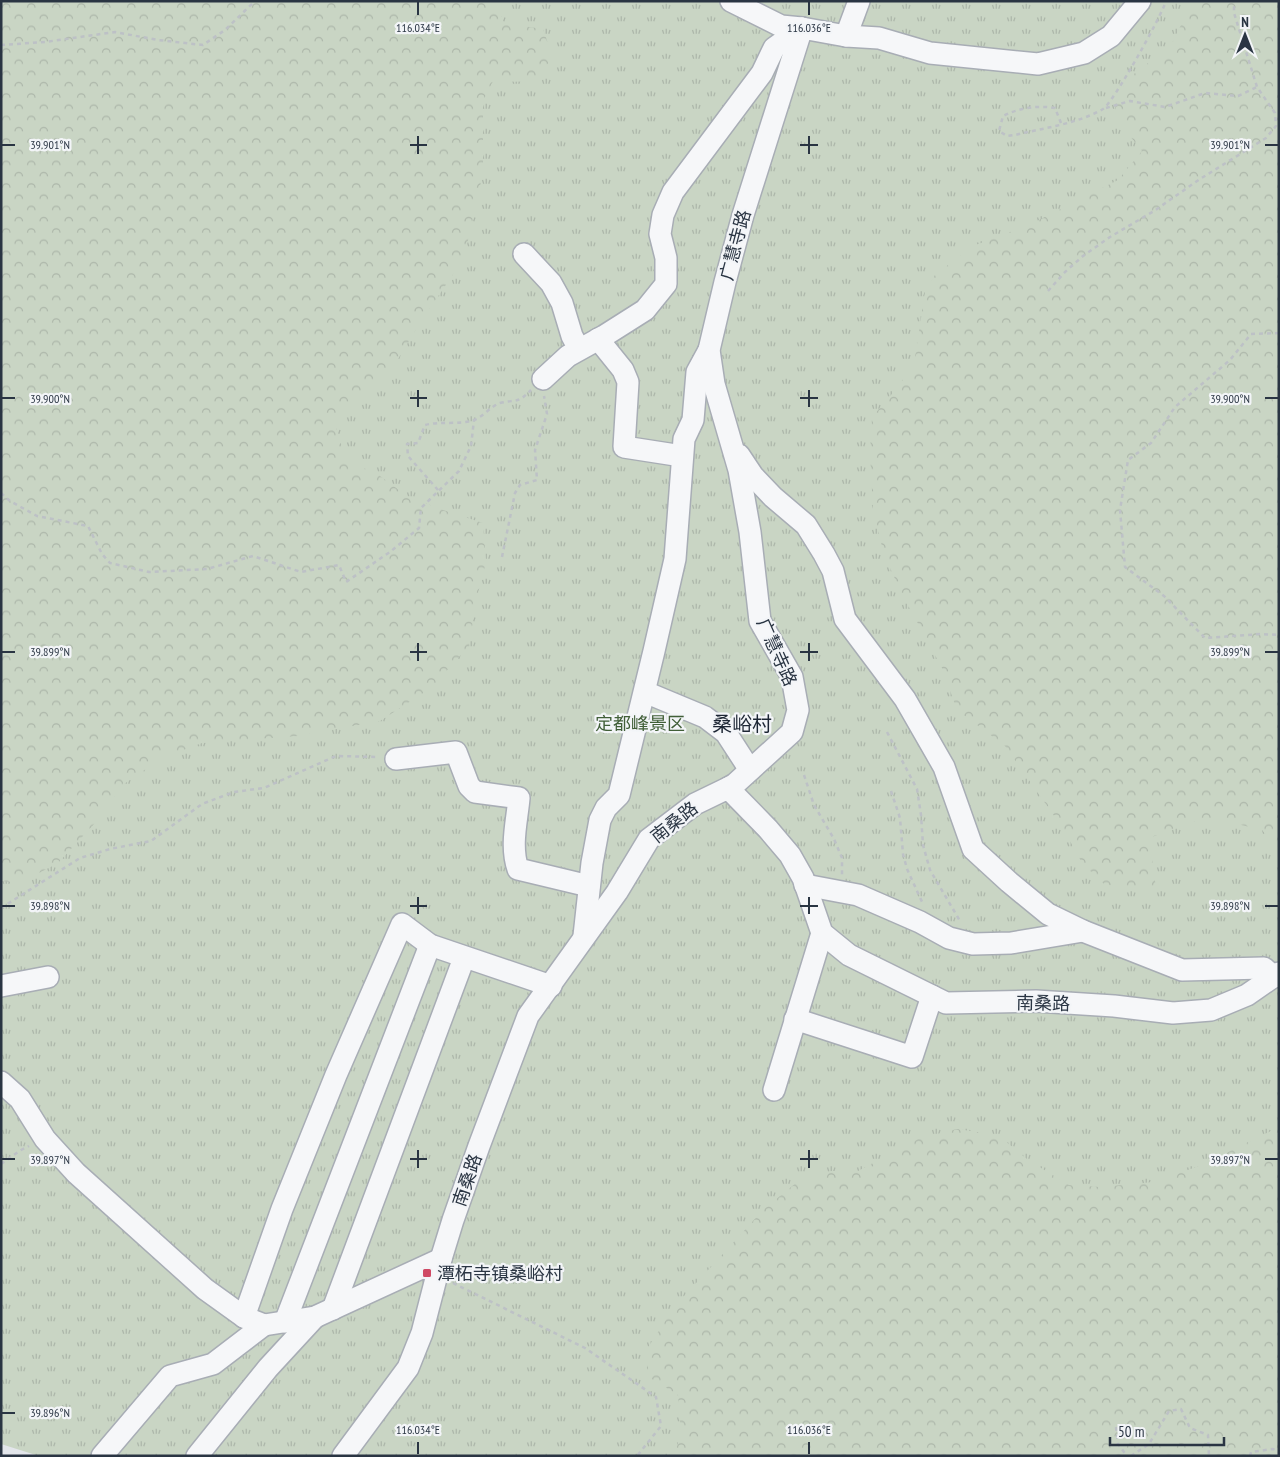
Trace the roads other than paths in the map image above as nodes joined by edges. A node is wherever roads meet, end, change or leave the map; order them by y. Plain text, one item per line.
1 (731, 1) edge
2 (859, 1) edge
3 (1140, 1) edge
4 (802, 28) junction
5 (846, 36) junction
6 (524, 254) dead end
7 (598, 339) junction
8 (579, 349) junction
9 (709, 350) junction
10 (540, 382) road end
11 (731, 444) junction
12 (682, 456) junction
13 (645, 692) junction
14 (396, 759) road end
15 (750, 770) junction
16 (728, 788) junction
17 (806, 885) junction
18 (589, 886) junction
19 (1083, 931) junction
20 (822, 933) junction
21 (584, 939) junction
22 (430, 945) junction
23 (464, 958) junction
24 (1276, 975) edge
25 (48, 977) dead end
26 (1, 986) edge
27 (551, 986) junction
28 (932, 996) junction
29 (796, 1019) junction
30 (1, 1082) edge
31 (774, 1090) dead end
32 (439, 1267) junction
33 (324, 1313) junction
34 (244, 1317) junction
35 (285, 1322) junction
36 (264, 1325) junction
37 (102, 1456) edge
38 (197, 1456) edge
39 (343, 1456) edge

1 - 4 street
2 - 5 street
3 - 5 street
4 - 5 street
4 - 7 street
4 - 9 street, 广慧寺路
6 - 8 street
7 - 8 street
7 - 12 street
8 - 10 street
9 - 11 street, 广慧寺路
9 - 12 street
11 - 15 street, 广慧寺路
11 - 19 street
12 - 13 street
13 - 15 street
13 - 18 street
14 - 18 street
15 - 16 street, 广慧寺路
16 - 17 street
16 - 21 street, 南桑路
17 - 19 street
17 - 20 street
18 - 21 street
19 - 24 street
20 - 28 street, 南桑路
20 - 29 street
21 - 27 street, 南桑路
22 - 23 street
22 - 34 street
22 - 35 street
23 - 27 street
23 - 33 street
24 - 28 street, 南桑路
25 - 26 street
27 - 32 street, 南桑路
28 - 29 street
29 - 31 street
30 - 34 street
32 - 33 street
32 - 39 street, 南桑路
33 - 35 street
33 - 38 street
34 - 36 street
35 - 36 street
36 - 37 street

